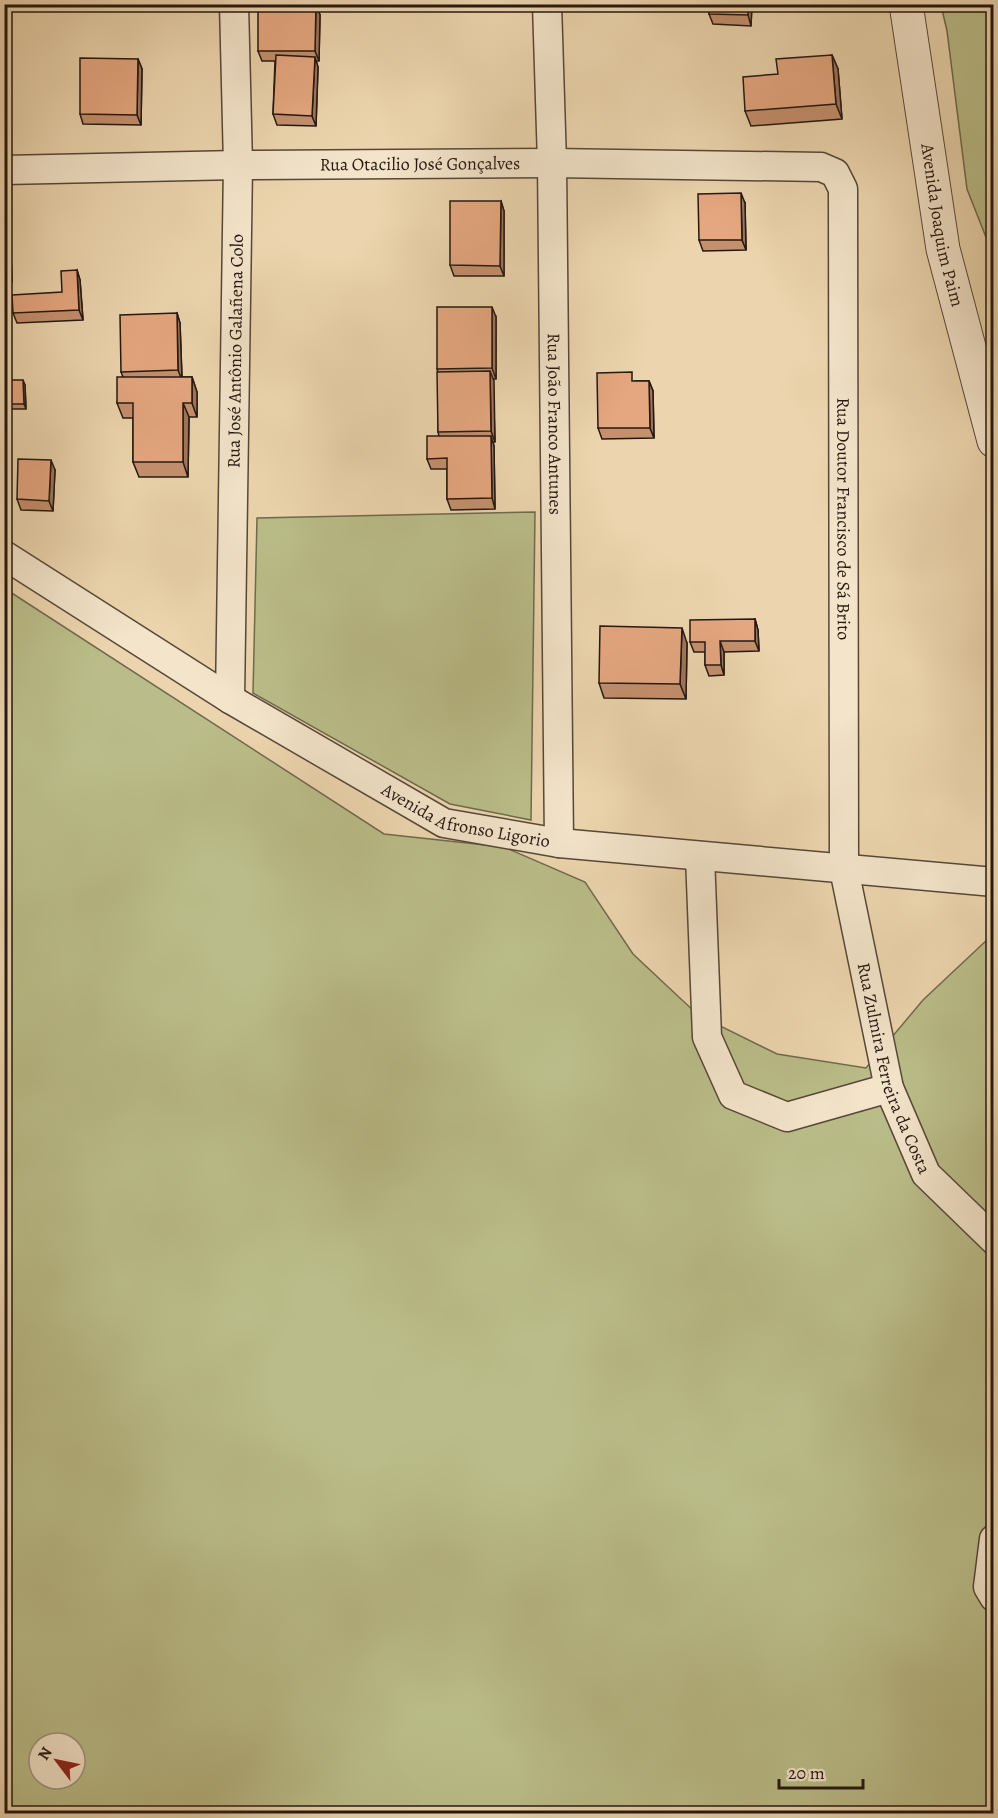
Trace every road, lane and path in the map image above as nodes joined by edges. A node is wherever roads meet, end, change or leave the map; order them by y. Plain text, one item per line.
1 (234, 4) edge
2 (547, 4) edge
3 (906, 4) edge
4 (552, 163) junction
5 (238, 165) junction
6 (4, 170) edge
7 (835, 173) joint
8 (993, 441) edge
9 (4, 555) edge
10 (230, 699) junction
11 (560, 843) junction
12 (700, 856) junction
13 (844, 869) junction
14 (993, 882) edge
15 (889, 1088) junction
16 (993, 1240) edge
17 (993, 1539) edge
18 (993, 1598) edge

1 - 5 street, Rua José Antônio Galañena Colo
2 - 4 street, Rua João Franco Antunes
3 - 8 street, Avenida Joaquim Paim
4 - 5 street, Rua Otacilio José Gonçalves
4 - 7 street, Rua Otacilio José Gonçalves
4 - 11 street, Rua João Franco Antunes
5 - 6 street, Rua Otacilio José Gonçalves
5 - 10 street, Rua José Antônio Galañena Colo
7 - 13 street, Rua Doutor Francisco de Sá Brito
9 - 10 street, Avenida Afronso Ligorio
10 - 11 street, Avenida Afronso Ligorio
11 - 12 street, Avenida Afronso Ligorio
12 - 13 street, Avenida Afronso Ligorio
12 - 15 street
13 - 14 street, Avenida Afronso Ligorio
13 - 15 street, Rua Zulmira Ferreira da Costa
15 - 16 street, Rua Zulmira Ferreira da Costa
17 - 18 street

